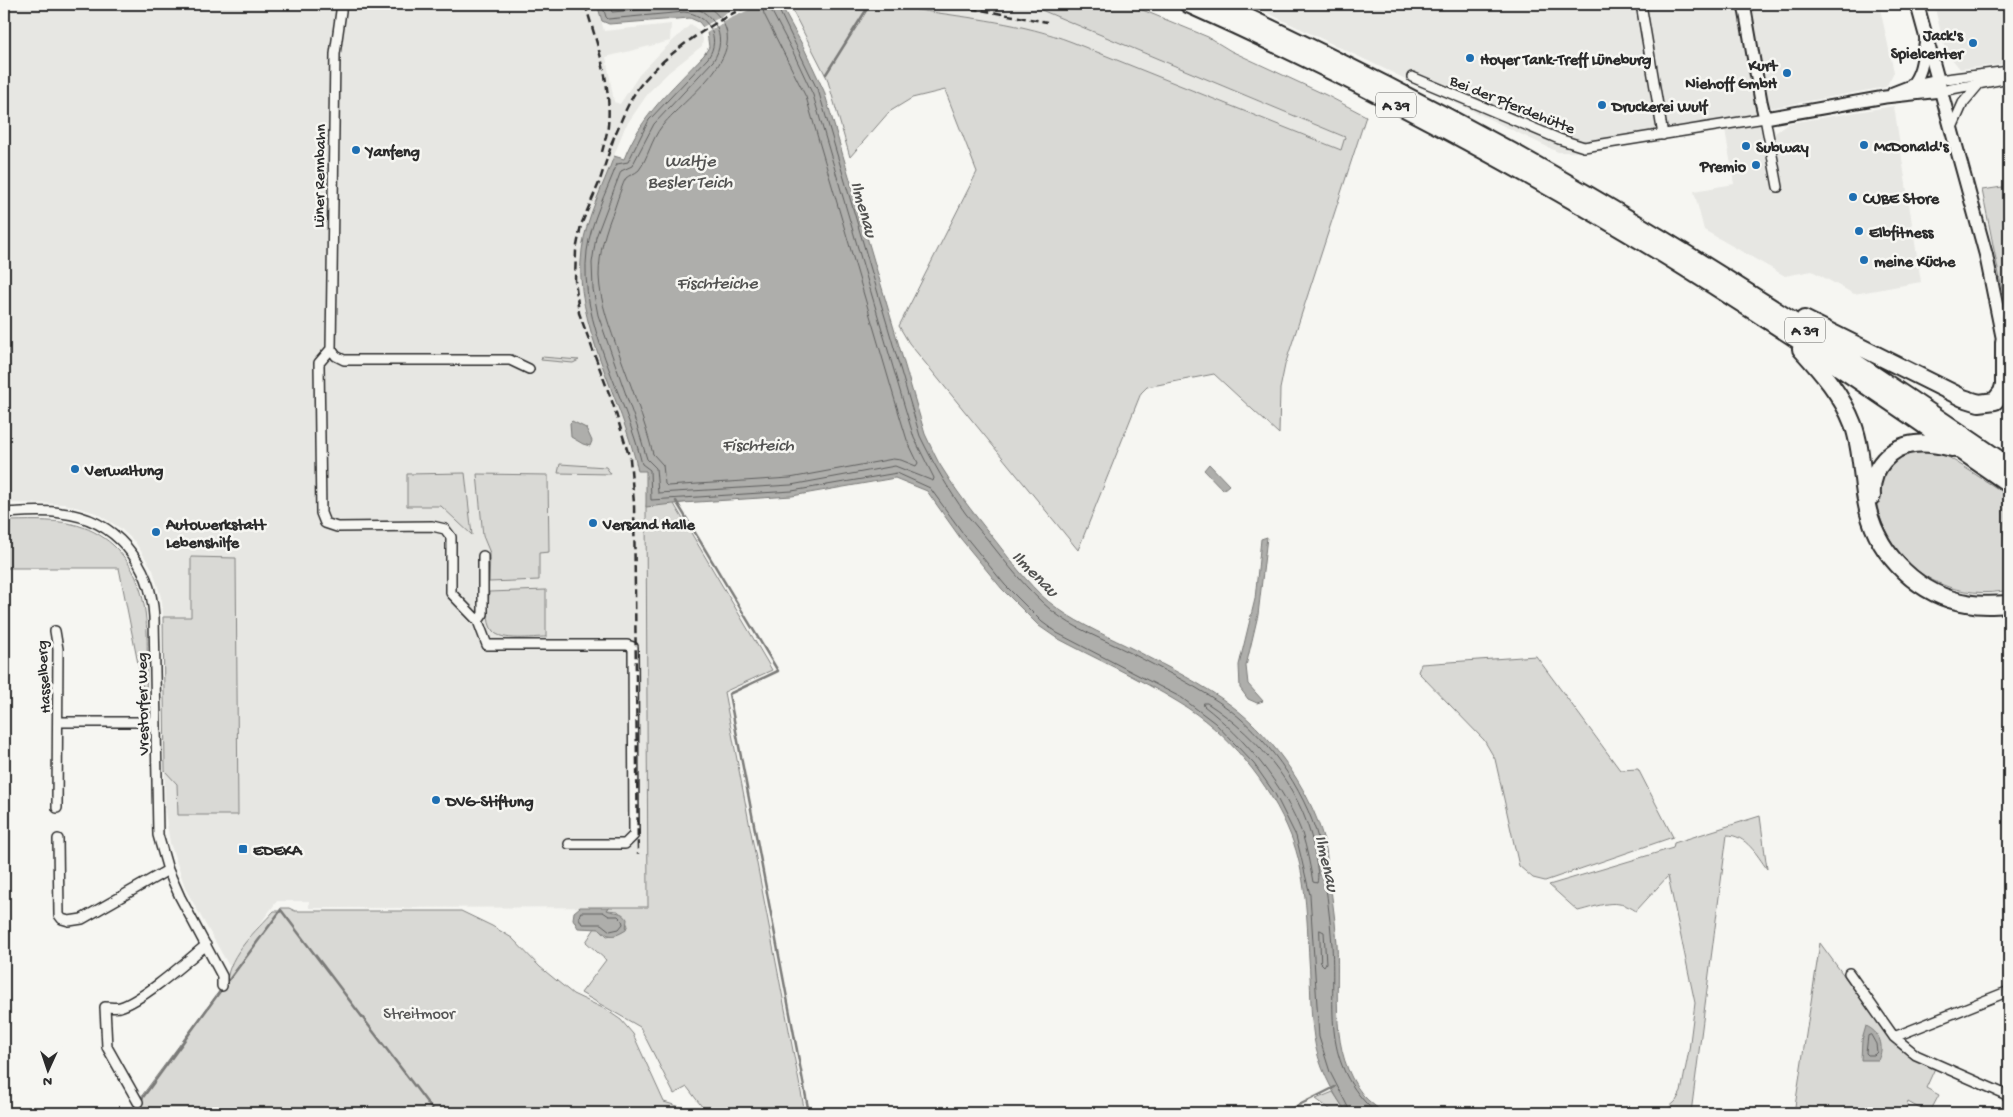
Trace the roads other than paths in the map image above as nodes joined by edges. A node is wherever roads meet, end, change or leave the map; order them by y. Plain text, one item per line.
1 (342, 4) edge
2 (1188, 4) edge
3 (1219, 4) edge
4 (1641, 4) edge
5 (1744, 4) edge
6 (1917, 4) edge
7 (1926, 37) junction
8 (2009, 71) edge
9 (1412, 77) dead end
10 (2009, 78) edge
11 (1980, 84) junction
12 (1911, 86) junction
13 (1939, 86) junction
14 (1884, 97) junction
15 (1766, 118) junction
16 (1951, 130) junction
17 (1664, 135) junction
18 (1778, 188) dead end
19 (1729, 282) junction
20 (1784, 331) junction
21 (331, 349) junction
22 (2006, 351) edge
23 (529, 369) dead end
24 (2009, 371) edge
25 (1961, 450) junction
26 (2009, 466) edge
27 (2009, 484) edge
28 (4, 513) edge
29 (484, 556) dead end
30 (2009, 596) edge
31 (2009, 604) edge
32 (478, 621) junction
33 (55, 631) dead end
34 (59, 722) junction
35 (156, 722) junction
36 (57, 808) dead end
37 (58, 839) dead end
38 (569, 844) dead end
39 (168, 870) junction
40 (206, 945) junction
41 (1849, 974) dead end
42 (222, 986) dead end
43 (2009, 991) edge
44 (1894, 1037) junction
45 (2009, 1096) edge
46 (138, 1102) dead end

1 - 21 street, Lüner Rennbahn
2 - 20 highway, A 39
3 - 19 highway, A 39
4 - 17 street
5 - 15 street
6 - 7 main road
7 - 12 street
7 - 13 main road
8 - 13 street
9 - 17 street, Bei der Pferdehütte
10 - 11 street
11 - 13 street
11 - 16 street
12 - 13 street, Bei der Pferdehütte
12 - 14 street, Bei der Pferdehütte
13 - 14 street, Bei der Pferdehütte
13 - 16 main road
14 - 15 street, Bei der Pferdehütte
15 - 17 street, Bei der Pferdehütte
15 - 18 street
16 - 22 main road
19 - 22 highway
19 - 26 highway, A 39
20 - 25 highway, A 39
20 - 31 highway
21 - 23 street
21 - 32 street, Lüner Rennbahn
22 - 24 main road
25 - 27 highway, A 39
25 - 30 highway
28 - 35 street, Vrestorfer Weg
29 - 32 street
32 - 38 street
33 - 34 street, Hasselberg
34 - 35 street, Hasselberg
34 - 36 street, Hasselberg
35 - 39 street, Vrestorfer Weg
37 - 39 street
39 - 40 street, Vrestorfer Weg
40 - 42 street, Vrestorfer Weg
40 - 46 street
41 - 44 street
43 - 44 street
44 - 45 street

